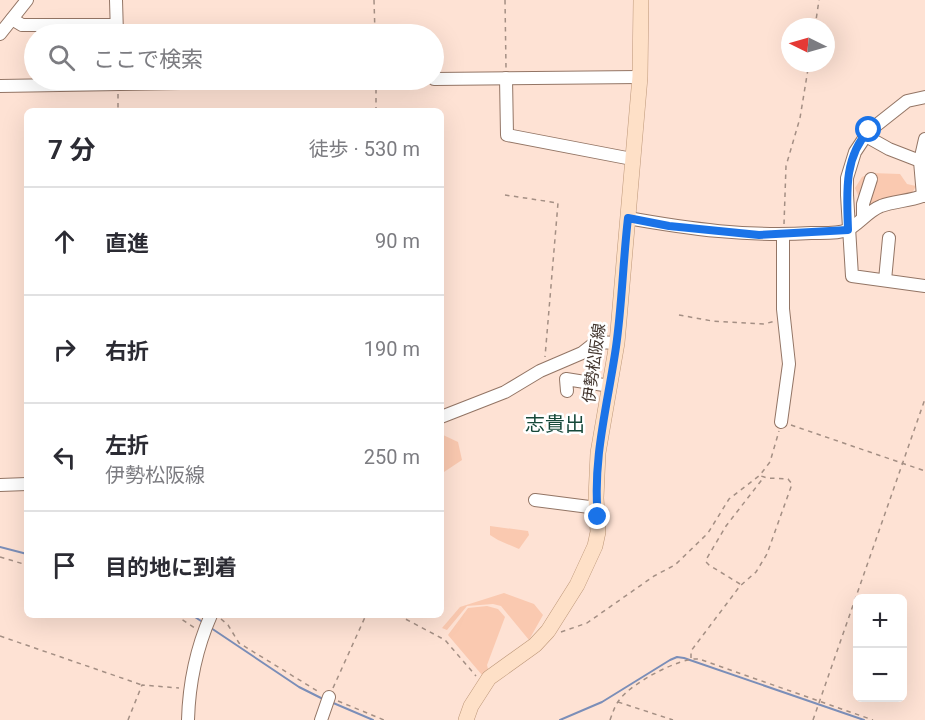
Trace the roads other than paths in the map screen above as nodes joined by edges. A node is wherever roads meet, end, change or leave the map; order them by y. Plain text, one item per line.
1 (27, 0) edge
2 (116, 0) edge
3 (641, 0) edge
4 (12, 19) junction
5 (117, 24) edge
6 (24, 25) edge
7 (0, 34) edge
8 (640, 77) junction
9 (506, 78) junction
10 (444, 79) edge
11 (24, 85) edge
12 (0, 86) edge
13 (925, 97) edge
14 (864, 135) junction
15 (925, 139) edge
16 (632, 159) junction
17 (920, 161) junction
18 (871, 179) dead end
19 (924, 195) edge
20 (863, 217) junction
21 (628, 218) junction
22 (848, 230) junction
23 (783, 235) junction
24 (889, 238) dead end
25 (885, 280) junction
26 (925, 286) edge
27 (616, 343) junction
28 (610, 386) junction
29 (567, 391) dead end
30 (444, 416) edge
31 (781, 422) road end
32 (24, 484) edge
33 (0, 485) edge
34 (535, 500) dead end
35 (597, 508) junction
36 (209, 623) edge
37 (328, 700) road end
38 (188, 720) edge
39 (321, 720) edge
40 (466, 720) edge

1 - 4 street
2 - 5 street
3 - 8 main road, 伊勢松阪線
4 - 6 street
4 - 7 street
8 - 9 street
8 - 16 main road, 伊勢松阪線
9 - 10 street
9 - 16 street
11 - 12 street
13 - 14 street
14 - 17 street
14 - 22 street
15 - 17 street
16 - 21 main road, 伊勢松阪線
17 - 19 street
18 - 20 street
19 - 20 street
20 - 22 street
21 - 23 street
21 - 27 main road, 伊勢松阪線
22 - 23 street
22 - 25 street
23 - 31 street
24 - 25 street
25 - 26 street
27 - 28 main road, 伊勢松阪線
27 - 30 street
28 - 29 street
28 - 35 main road, 伊勢松阪線
32 - 33 street
34 - 35 street
35 - 40 main road, 伊勢松阪線
36 - 38 street
37 - 39 street

